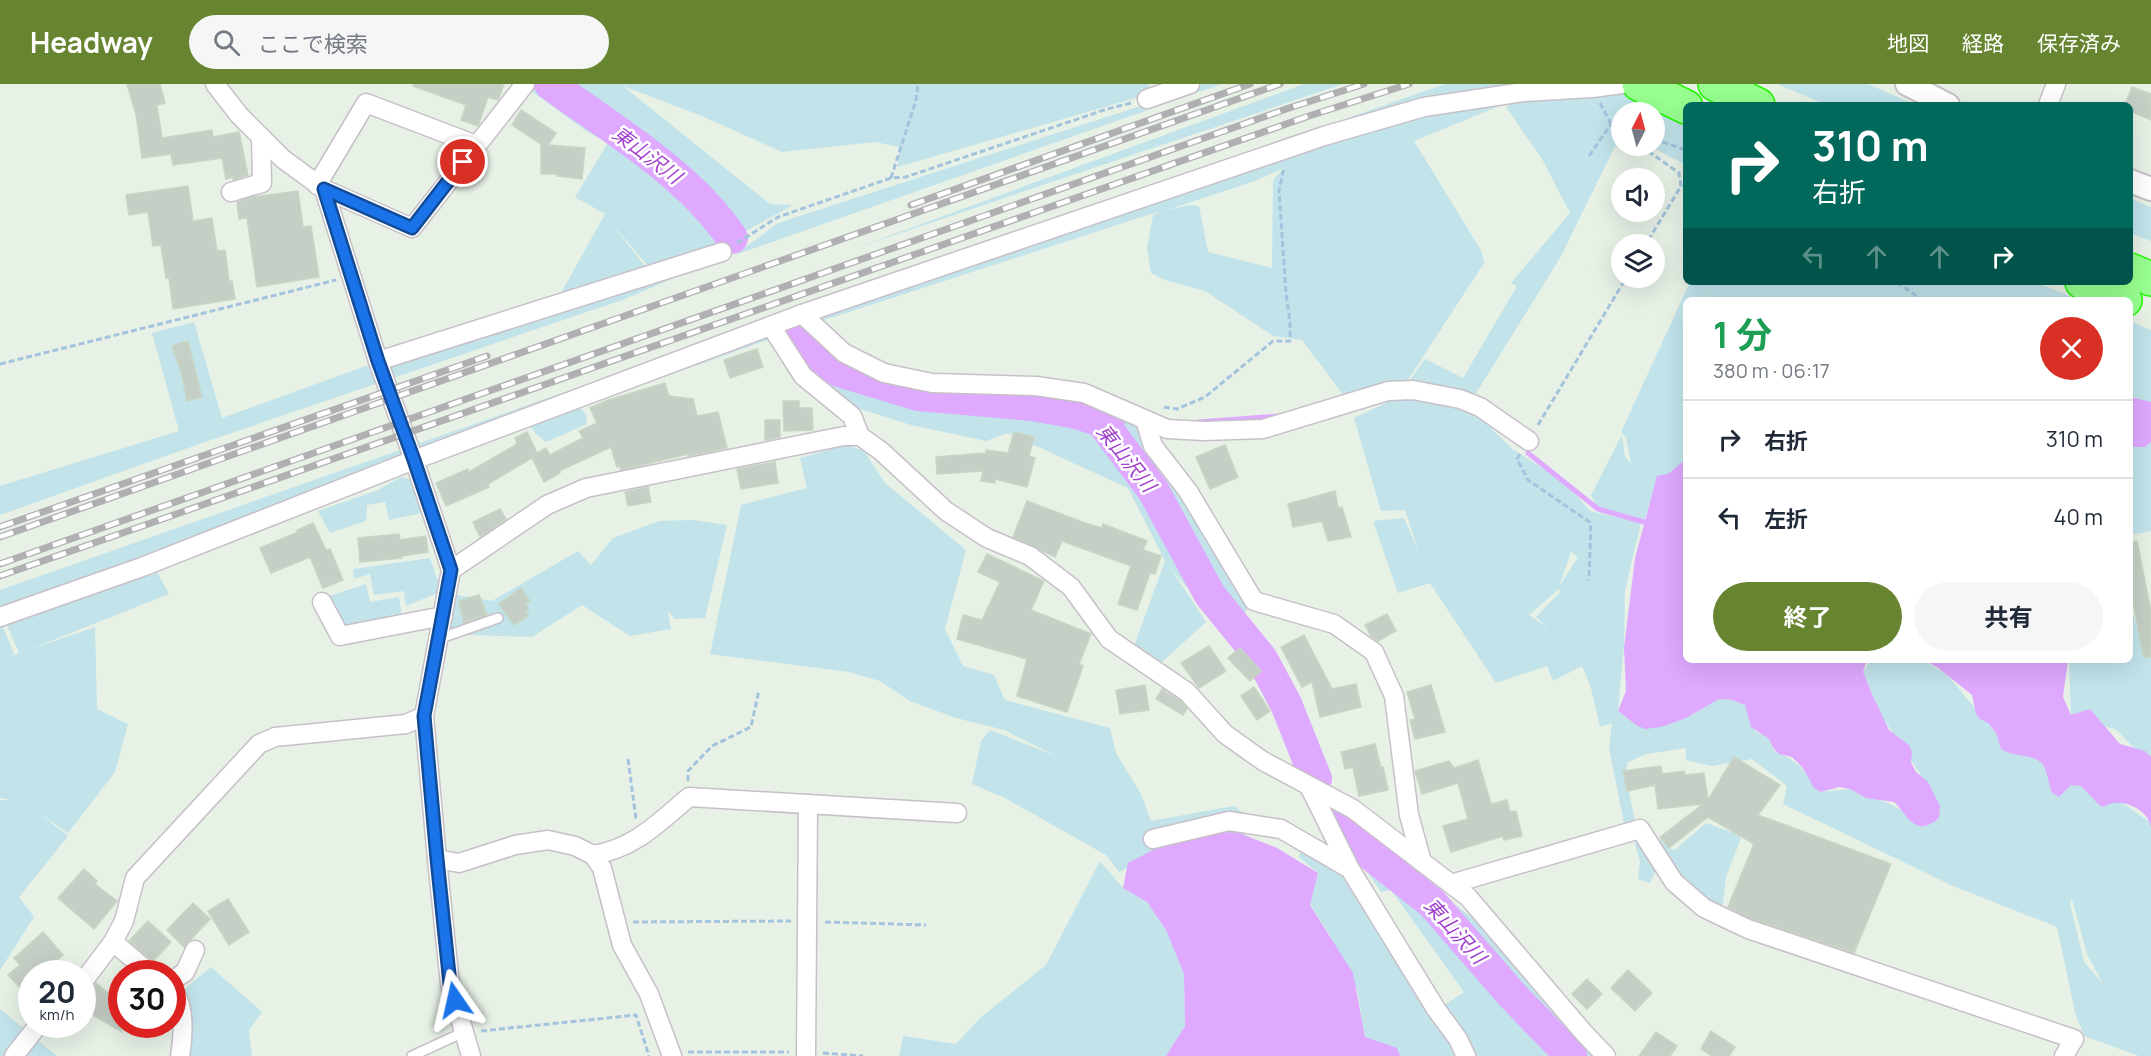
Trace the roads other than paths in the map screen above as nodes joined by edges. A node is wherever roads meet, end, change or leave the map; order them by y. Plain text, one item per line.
1 (214, 84) edge
2 (525, 84) edge
3 (1190, 84) edge
4 (1622, 84) edge
5 (1639, 84) edge
6 (1715, 84) edge
7 (1907, 84) edge
8 (2056, 84) edge
9 (1147, 99) road end
10 (1752, 102) edge
11 (1942, 102) edge
12 (2049, 102) edge
13 (1683, 106) edge
14 (261, 137) junction
15 (476, 145) junction
16 (2133, 182) edge
17 (320, 187) junction
18 (2151, 189) edge
19 (231, 192) dead end
20 (722, 252) road end
21 (2133, 271) edge
22 (2151, 279) edge
23 (2089, 285) edge
24 (2118, 297) edge
25 (2133, 303) edge
26 (2151, 311) edge
27 (802, 314) junction
28 (771, 326) junction
29 (378, 361) junction
30 (1145, 420) junction
31 (860, 436) junction
32 (1529, 441) road end
33 (414, 460) junction
34 (451, 570) junction
35 (322, 602) dead end
36 (442, 616) junction
37 (0, 617) edge
38 (498, 618) dead end
39 (438, 639) junction
40 (424, 716) junction
41 (1309, 786) junction
42 (808, 804) junction
43 (957, 813) dead end
44 (1153, 839) dead end
45 (594, 855) junction
46 (437, 859) junction
47 (1422, 862) junction
48 (1350, 869) junction
49 (1451, 884) junction
50 (113, 942) junction
51 (195, 950) dead end
52 (134, 960) edge
53 (96, 964) edge
54 (186, 972) edge
55 (464, 1032) junction
56 (28, 1038) edge
57 (183, 1038) edge
58 (672, 1054) edge
59 (806, 1054) edge
60 (14, 1056) edge
61 (180, 1056) edge
62 (412, 1056) edge
63 (471, 1056) edge
64 (1466, 1056) edge
65 (1606, 1056) edge
66 (2064, 1056) edge

1 - 14 street
2 - 15 street
3 - 9 street
4 - 27 street
5 - 13 highway
6 - 10 highway
7 - 11 street
8 - 12 street
14 - 17 street
14 - 19 street
15 - 17 street
15 - 17 street
16 - 18 street
17 - 29 street
20 - 29 street
21 - 22 highway
23 - 24 highway
25 - 26 highway
27 - 28 street
27 - 30 street
28 - 31 street
28 - 33 street
29 - 33 street
30 - 32 street
30 - 47 street
31 - 34 street
31 - 41 street
33 - 34 street
33 - 37 street
34 - 36 street
35 - 36 street
36 - 39 street
38 - 39 lane
39 - 40 street
40 - 46 street
40 - 50 street
41 - 47 street
41 - 48 street
42 - 43 street
42 - 45 street
42 - 59 street
44 - 48 street
45 - 46 street
45 - 58 street
46 - 55 street
47 - 49 street
48 - 64 street
49 - 65 street
49 - 66 street
50 - 52 street
50 - 53 street
51 - 54 street
55 - 62 lane
55 - 63 street
56 - 60 street
57 - 61 street

